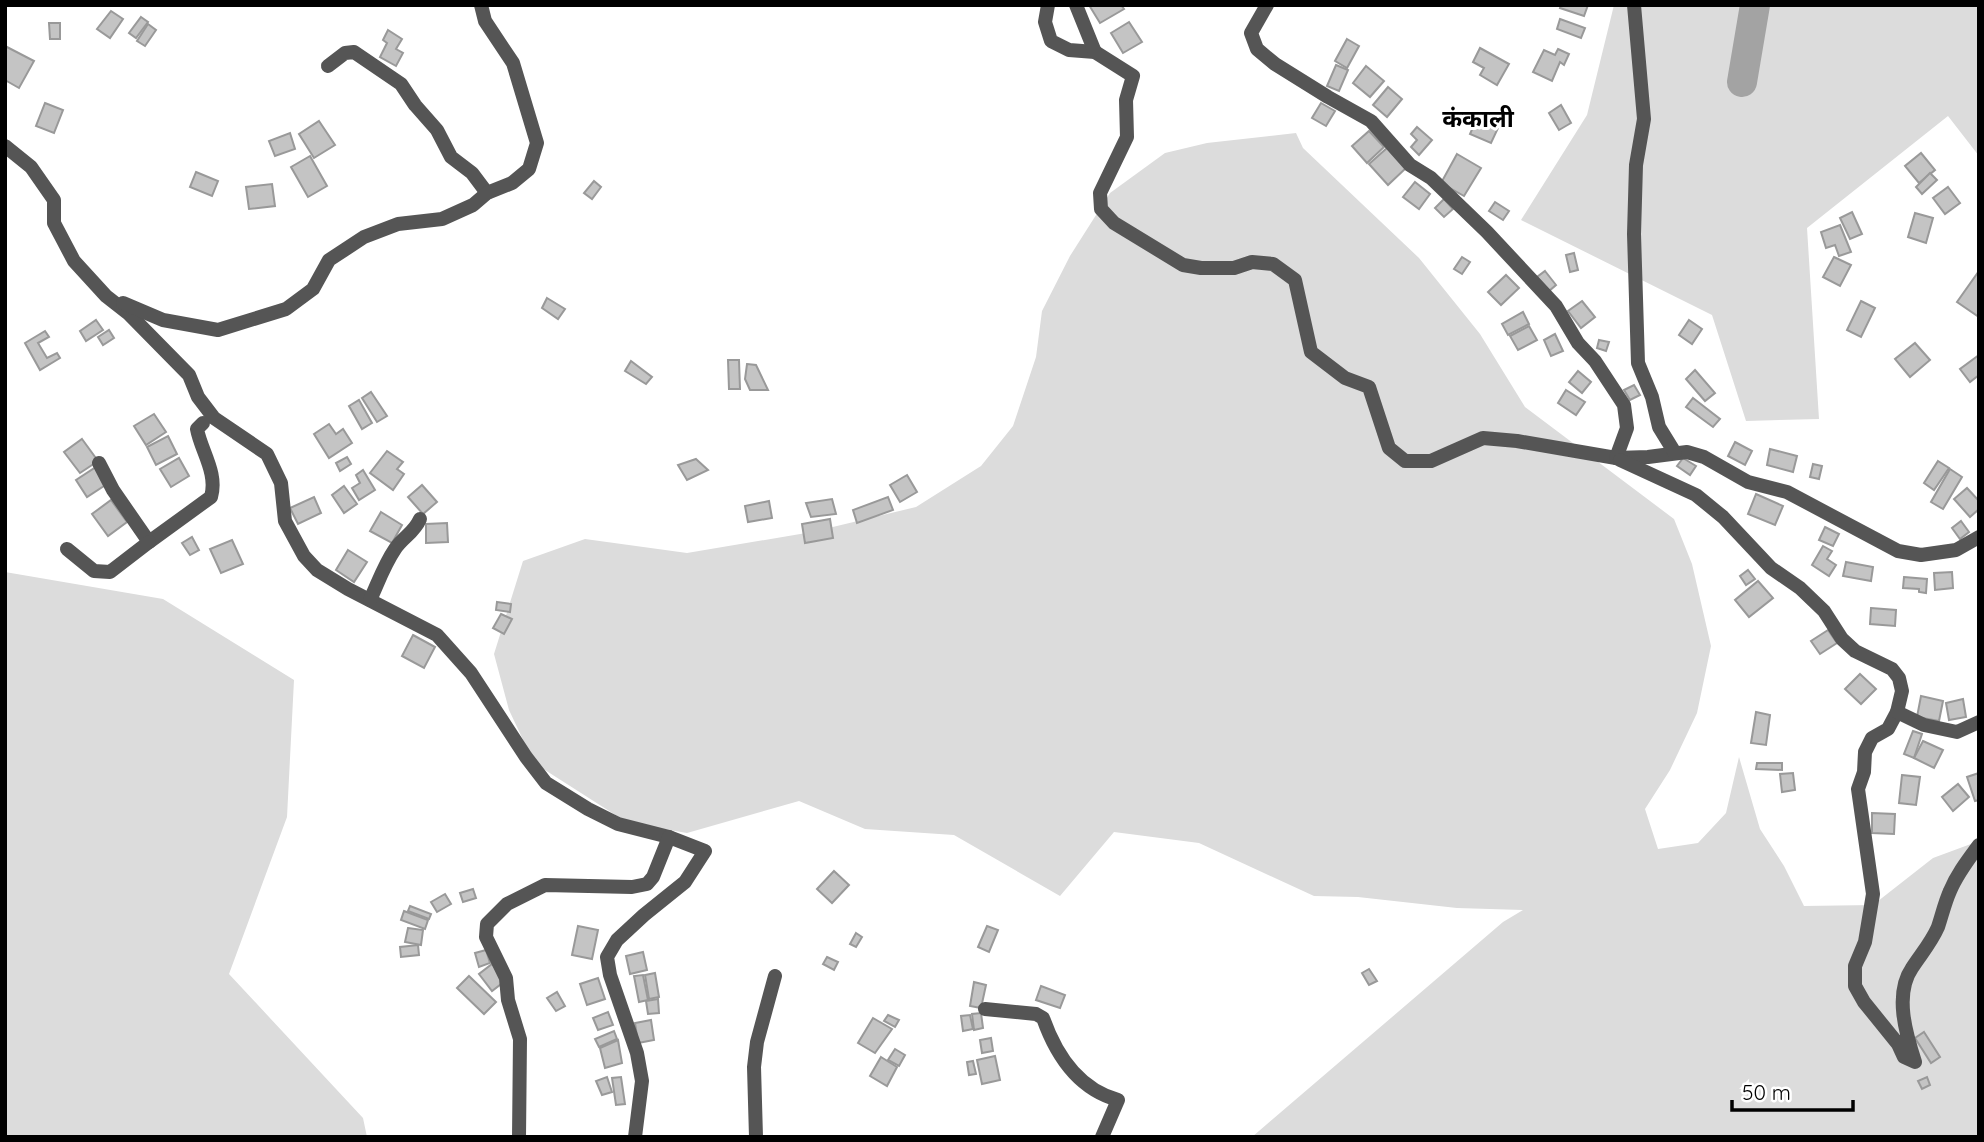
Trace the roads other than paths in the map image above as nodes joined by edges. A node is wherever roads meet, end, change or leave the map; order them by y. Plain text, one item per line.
1 (481, 5) edge
2 (1048, 5) edge
3 (1076, 5) edge
4 (1267, 5) edge
5 (1634, 5) edge
6 (1095, 52) junction
7 (328, 66) dead end
8 (5, 146) edge
9 (487, 193) junction
10 (106, 296) junction
11 (203, 423) dead end
12 (1675, 453) junction
13 (1616, 458) junction
14 (99, 463) dead end
15 (420, 519) dead end
16 (1979, 537) edge
17 (149, 542) junction
18 (66, 549) dead end
19 (370, 600) junction
20 (1897, 712) junction
21 (1979, 722) edge
22 (669, 837) junction
23 (1979, 845) edge
24 (775, 976) dead end
25 (985, 1009) dead end
26 (519, 1137) edge
27 (635, 1137) edge
28 (756, 1137) edge
29 (1101, 1137) edge

1 - 9 street
2 - 6 street
3 - 6 street
4 - 13 street
5 - 12 street
6 - 13 street
7 - 9 street
8 - 10 street
9 - 10 street
10 - 19 street
11 - 17 street
12 - 13 street
12 - 16 street
13 - 20 street
14 - 17 street
15 - 19 street
17 - 18 street
19 - 22 street
20 - 21 street
20 - 23 street
22 - 26 street
22 - 27 street
24 - 28 street
25 - 29 street

